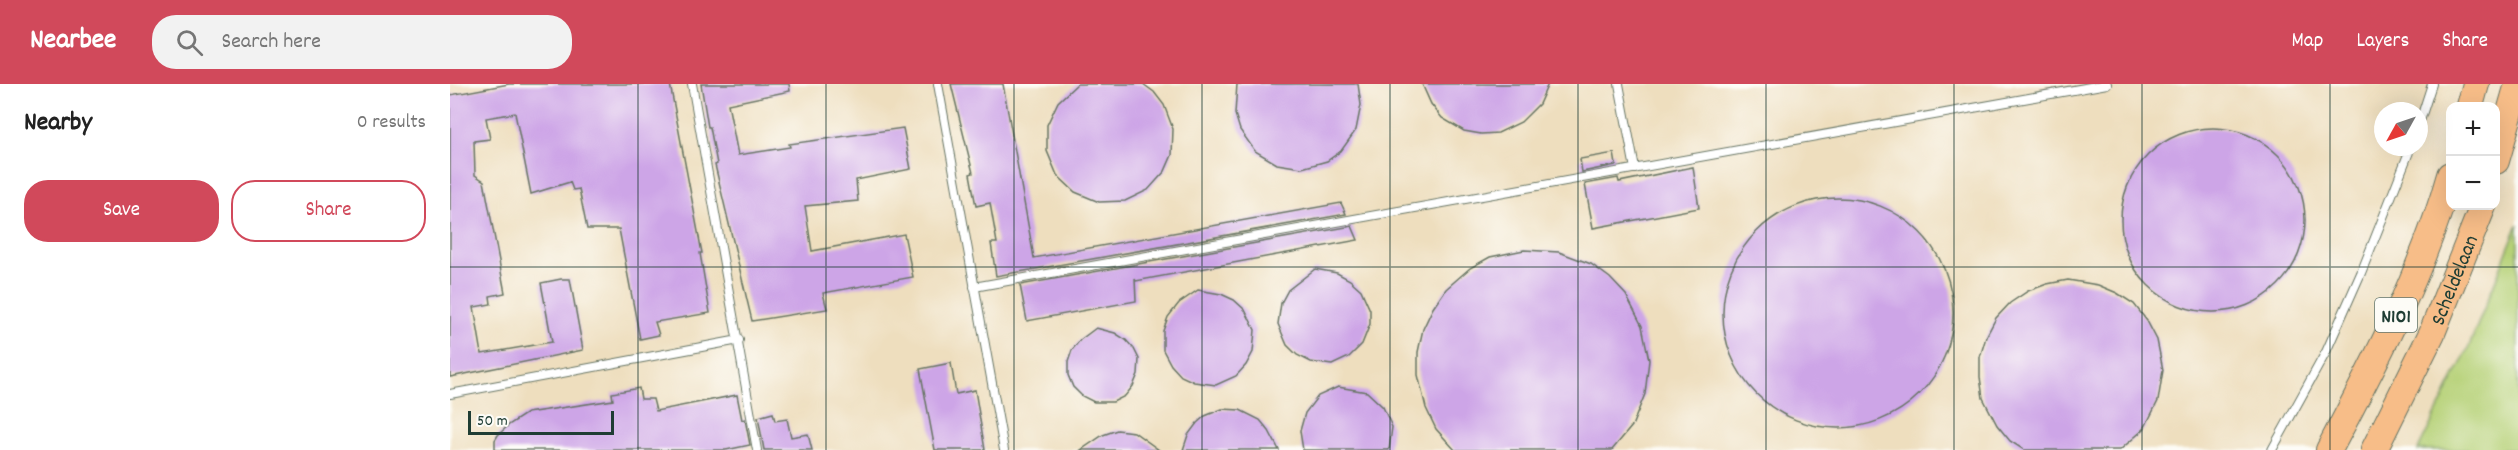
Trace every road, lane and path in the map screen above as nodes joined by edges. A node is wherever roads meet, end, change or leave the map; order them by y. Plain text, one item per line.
1 (692, 84) edge
2 (938, 84) edge
3 (1619, 84) edge
4 (2107, 84) edge
5 (2432, 84) edge
6 (2476, 84) edge
7 (2518, 84) edge
8 (2426, 102) edge
9 (2471, 102) edge
10 (2408, 156) edge
11 (2497, 156) edge
12 (1635, 169) junction
13 (2446, 192) edge
14 (2481, 210) edge
15 (974, 287) junction
16 (739, 340) junction
17 (450, 394) edge
18 (757, 450) edge
19 (1004, 450) edge
20 (2272, 450) edge
21 (2329, 450) edge
22 (2374, 450) edge

1 - 16 lane
2 - 15 lane
3 - 12 lane
4 - 12 lane
5 - 8 lane
6 - 9 main road
7 - 11 main road
10 - 20 lane
12 - 15 lane
13 - 21 main road, Scheldelaan / N101
14 - 22 main road, Scheldelaan / N101
15 - 19 lane
16 - 17 lane
16 - 18 lane

